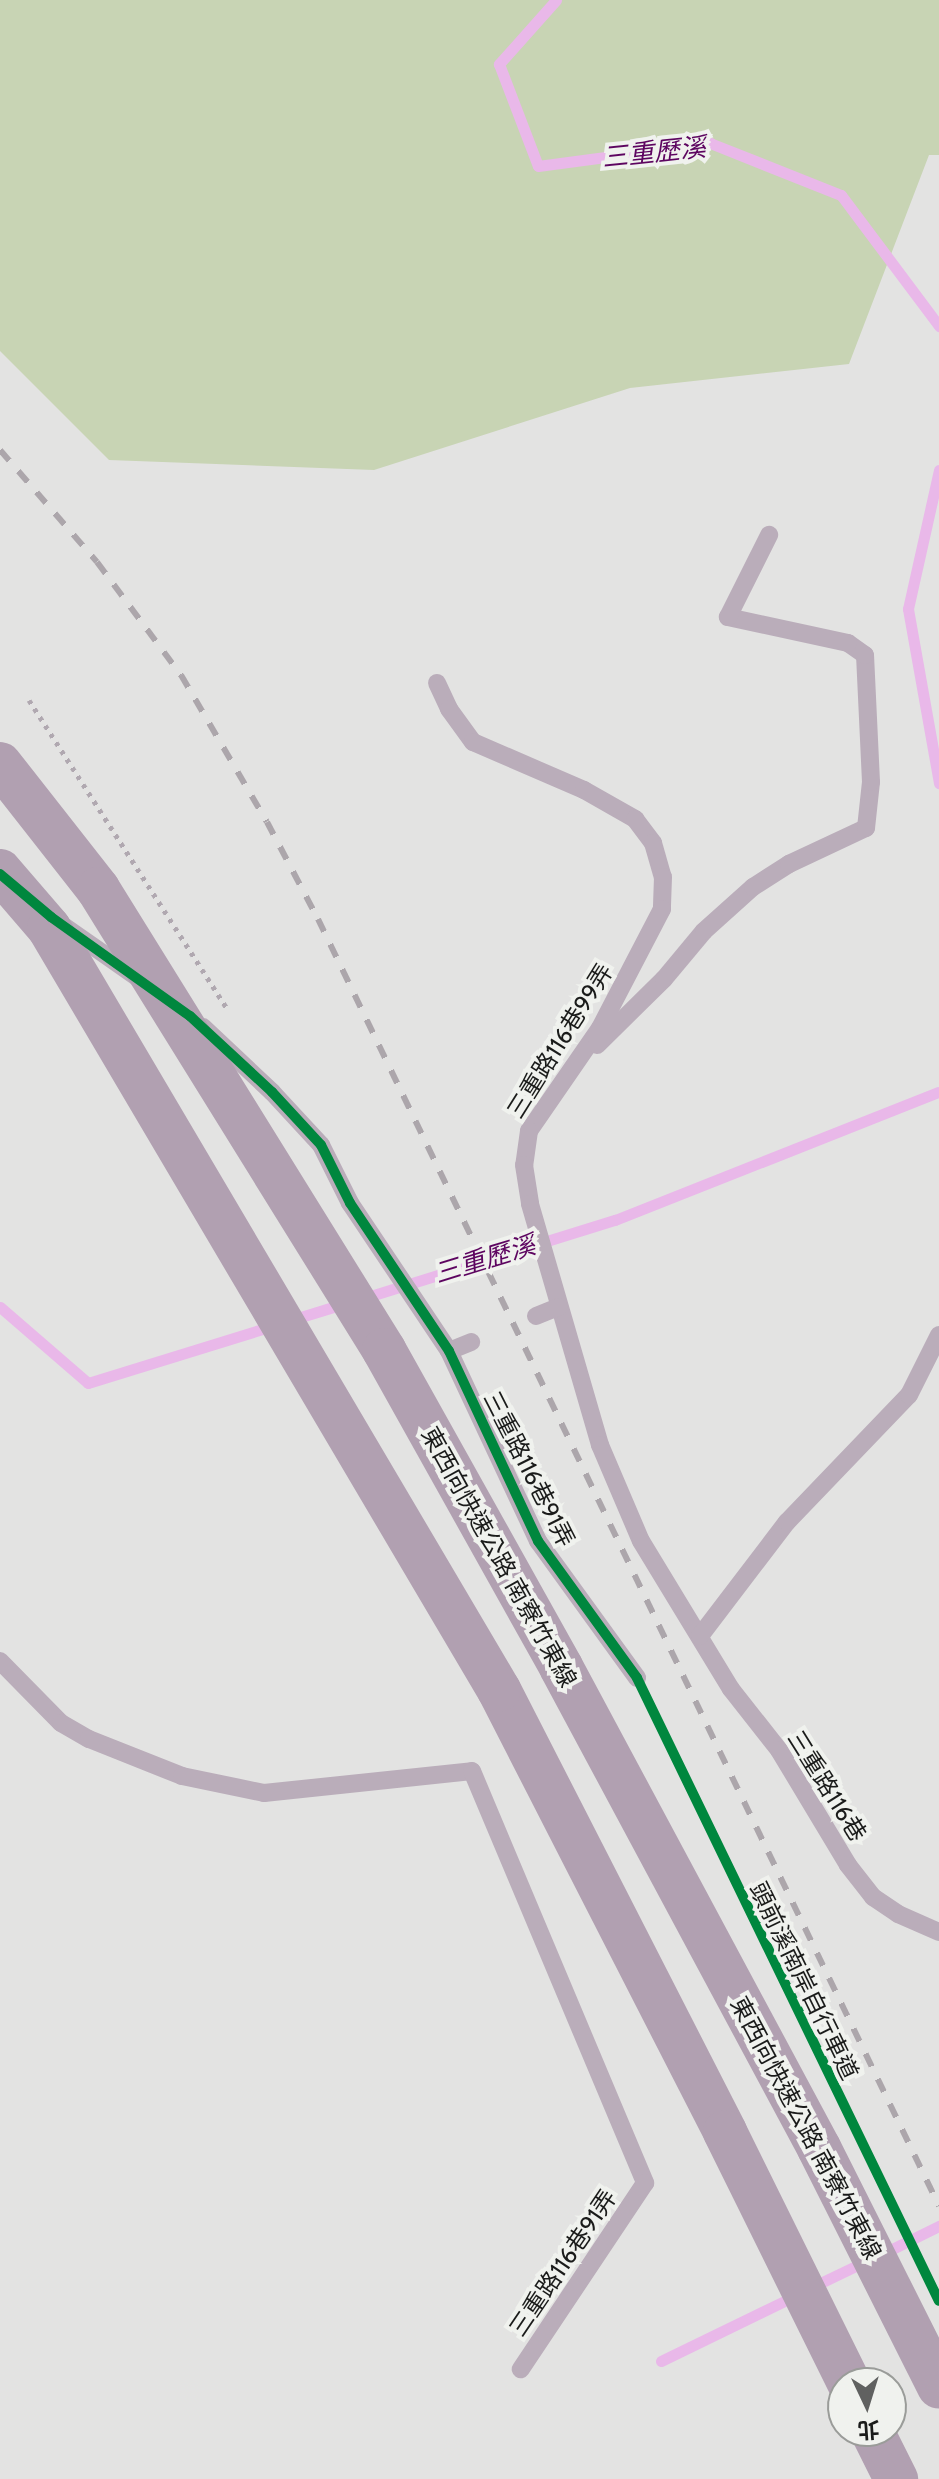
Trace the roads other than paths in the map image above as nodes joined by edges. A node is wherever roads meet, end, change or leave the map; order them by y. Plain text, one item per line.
1 (769, 535) dead end
2 (437, 683) dead end
3 (0, 764) edge
4 (0, 872) edge
5 (572, 1069) junction
6 (558, 1307) junction
7 (536, 1316) dead end
8 (939, 1335) edge
9 (471, 1342) dead end
10 (449, 1351) junction
11 (700, 1636) junction
12 (0, 1661) edge
13 (637, 1678) dead end
14 (939, 1932) edge
15 (841, 2367) edge
16 (521, 2369) dead end
17 (939, 2387) edge
18 (880, 2447) edge
19 (896, 2479) edge

1 - 5 lane
2 - 5 lane, 三重路116巷99弄
3 - 17 highway, 東西向快速公路 南寮竹東線, bridge
4 - 10 lane, 三重路116巷91弄
4 - 15 highway, bridge
5 - 6 lane, 三重路116巷99弄
6 - 7 lane
6 - 11 lane, 三重路116巷
8 - 11 lane
9 - 10 lane
10 - 13 lane, 三重路116巷91弄
11 - 14 lane, 三重路116巷
12 - 16 lane, 三重路116巷91弄
18 - 19 highway

